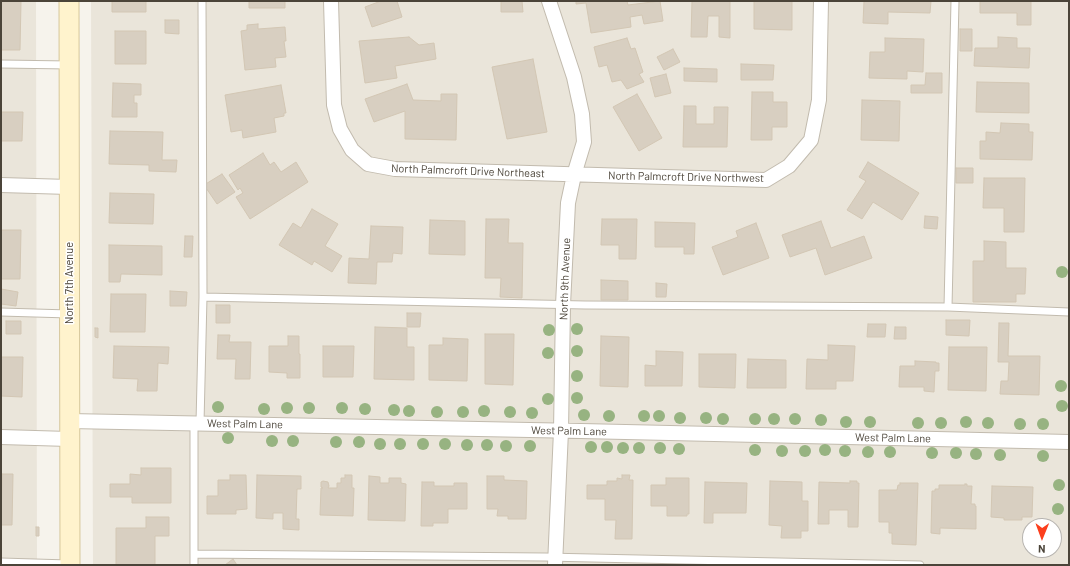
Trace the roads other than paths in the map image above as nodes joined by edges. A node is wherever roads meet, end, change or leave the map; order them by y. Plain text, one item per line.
1 (69, 1) edge
2 (202, 1) edge
3 (332, 1) edge
4 (550, 1) edge
5 (821, 1) edge
6 (955, 1) edge
7 (1, 64) edge
8 (69, 65) junction
9 (574, 175) junction
10 (1, 185) edge
11 (69, 187) junction
12 (203, 297) junction
13 (563, 305) junction
14 (948, 307) junction
15 (1, 312) edge
16 (1069, 312) edge
17 (70, 314) junction
18 (197, 424) junction
19 (69, 430) junction
20 (561, 431) junction
21 (1, 437) edge
22 (1069, 442) edge
23 (194, 554) junction
24 (556, 561) edge
25 (1, 562) edge
26 (70, 565) edge
27 (194, 565) edge
28 (920, 565) edge

1 - 8 main road, North 7th Avenue
2 - 12 lane
3 - 9 street, North Palmcroft Drive Northeast
4 - 9 street, North 9th Avenue
5 - 9 street, North Palmcroft Drive Northwest
6 - 14 lane
7 - 8 lane
8 - 11 main road, North 7th Avenue
9 - 13 street, North 9th Avenue
10 - 11 street
11 - 17 main road, North 7th Avenue
12 - 13 lane
12 - 18 lane
13 - 14 lane
13 - 20 street, North 9th Avenue
14 - 16 lane
15 - 17 lane
17 - 19 main road, North 7th Avenue
18 - 19 street, West Palm Lane
18 - 20 street, West Palm Lane
18 - 23 lane
19 - 21 street, West Palm Lane
19 - 26 main road, North 7th Avenue
20 - 22 street, West Palm Lane
20 - 24 street, North 9th Avenue
23 - 24 lane
23 - 27 lane
24 - 28 lane
25 - 26 lane

